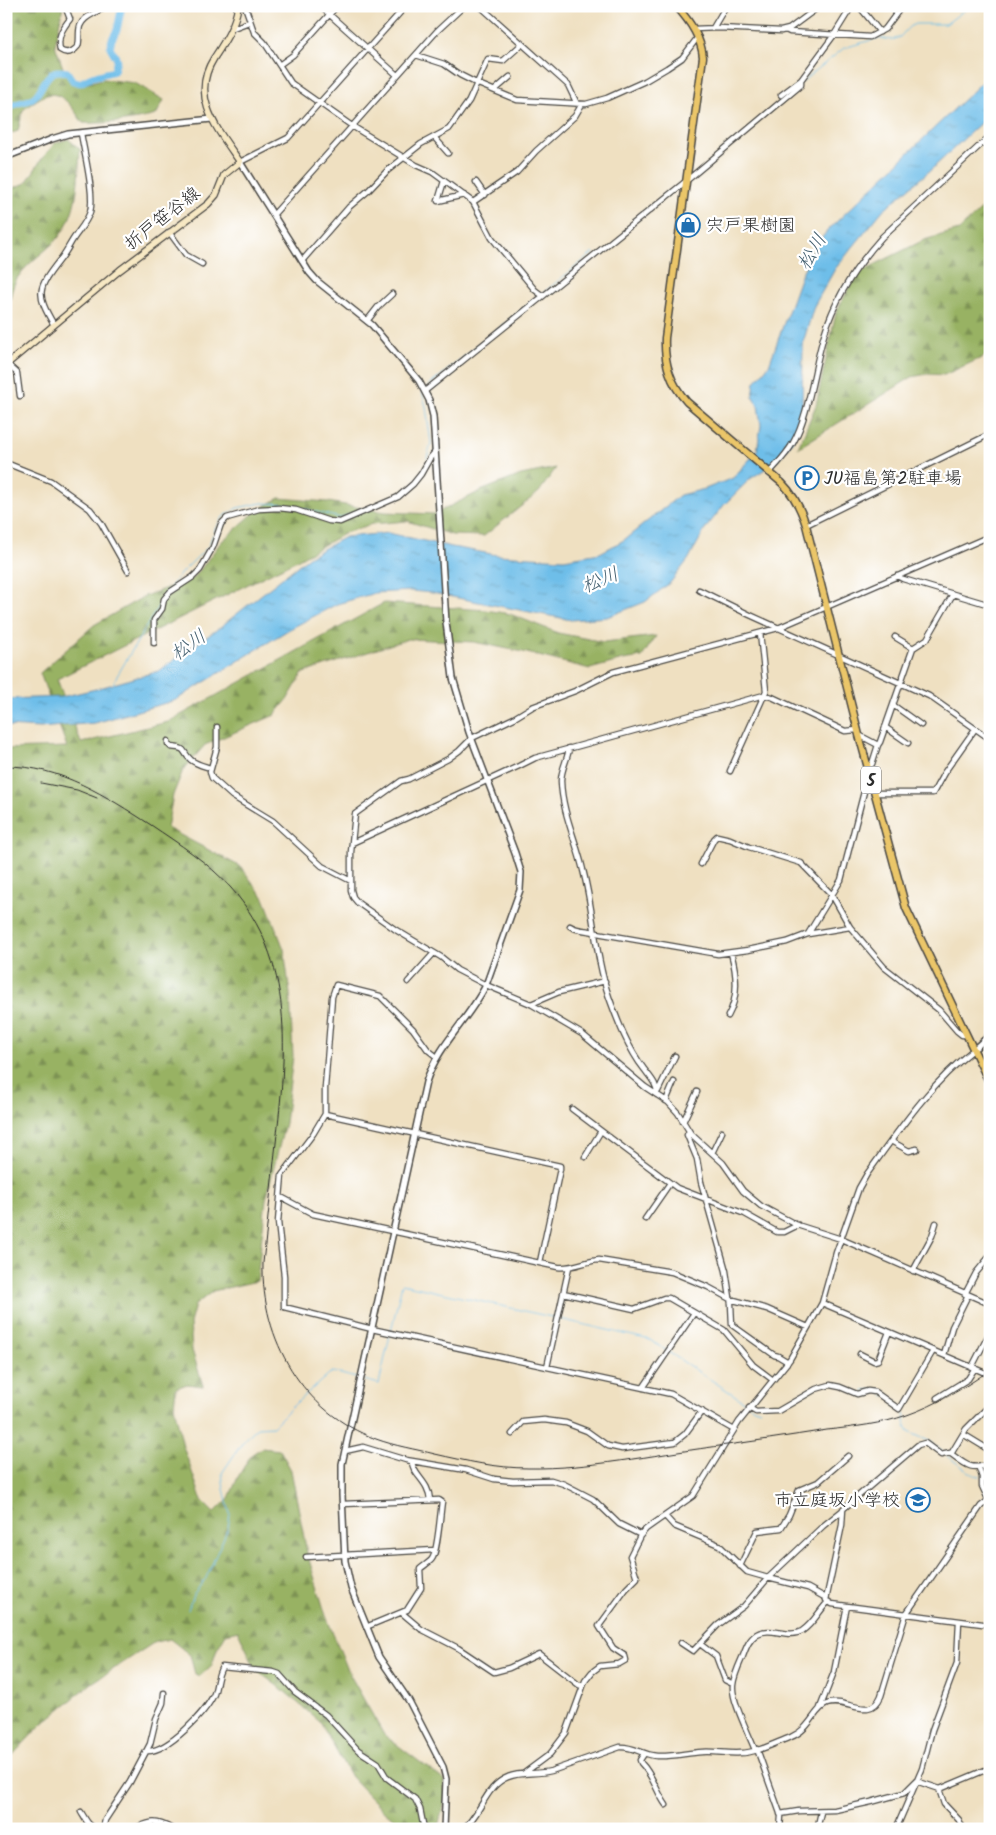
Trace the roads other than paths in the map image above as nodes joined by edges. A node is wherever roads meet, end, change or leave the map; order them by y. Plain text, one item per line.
1 (66, 6) edge
2 (104, 6) edge
3 (242, 6) edge
4 (320, 6) edge
5 (337, 6) edge
6 (406, 6) edge
7 (464, 6) edge
8 (480, 6) edge
9 (676, 6) edge
10 (726, 6) edge
11 (820, 6) edge
12 (852, 6) edge
13 (859, 6) edge
14 (902, 6) edge
15 (329, 15) junction
16 (249, 22) junction
17 (232, 28) junction
18 (713, 28) junction
19 (694, 29) junction
20 (786, 30) junction
21 (880, 32) junction
22 (834, 35) junction
23 (698, 37) junction
24 (522, 44) junction
25 (367, 49) junction
26 (416, 55) junction
27 (279, 65) junction
28 (397, 75) junction
29 (510, 77) dead end
30 (801, 80) junction
31 (476, 84) junction
32 (495, 90) junction
33 (781, 95) dead end
34 (318, 103) junction
35 (579, 104) junction
36 (212, 119) junction
37 (352, 126) junction
38 (81, 133) junction
39 (990, 136) edge
40 (434, 137) junction
41 (448, 153) dead end
42 (6, 157) edge
43 (405, 157) junction
44 (240, 162) junction
45 (444, 181) junction
46 (476, 182) dead end
47 (685, 182) junction
48 (464, 195) junction
49 (485, 195) junction
50 (473, 202) junction
51 (274, 214) junction
52 (168, 232) junction
53 (302, 261) junction
54 (202, 264) dead end
55 (392, 294) dead end
56 (543, 296) junction
57 (367, 321) junction
58 (54, 325) junction
59 (7, 365) edge
60 (425, 391) junction
61 (20, 396) dead end
62 (990, 434) edge
63 (435, 452) junction
64 (6, 463) edge
65 (769, 472) junction
66 (806, 525) junction
67 (990, 536) edge
68 (128, 571) dead end
69 (898, 576) junction
70 (699, 590) dead end
71 (953, 594) junction
72 (990, 605) edge
73 (827, 606) junction
74 (778, 628) junction
75 (760, 633) junction
76 (895, 637) dead end
77 (154, 643) dead end
78 (914, 648) junction
79 (838, 655) junction
80 (901, 682) junction
81 (765, 695) junction
82 (893, 705) junction
83 (921, 725) dead end
84 (217, 727) dead end
85 (885, 727) junction
86 (975, 729) junction
87 (859, 733) junction
88 (472, 738) junction
89 (990, 739) edge
90 (168, 742) dead end
91 (908, 743) dead end
92 (878, 745) junction
93 (569, 748) junction
94 (868, 767) junction
95 (210, 768) junction
96 (730, 772) dead end
97 (870, 777) junction
98 (488, 781) junction
99 (874, 793) junction
100 (352, 843) junction
101 (701, 864) dead end
102 (351, 881) junction
103 (832, 895) junction
104 (570, 926) dead end
105 (850, 927) junction
106 (595, 932) junction
107 (808, 934) junction
108 (434, 953) junction
109 (731, 953) junction
110 (605, 981) junction
111 (408, 982) dead end
112 (486, 986) junction
113 (531, 1004) junction
114 (728, 1016) dead end
115 (966, 1035) junction
116 (990, 1035) edge
117 (973, 1050) junction
118 (675, 1056) dead end
119 (437, 1057) junction
120 (674, 1082) dead end
121 (990, 1084) edge
122 (696, 1092) dead end
123 (657, 1094) junction
124 (666, 1101) junction
125 (572, 1109) dead end
126 (325, 1114) junction
127 (683, 1122) junction
128 (601, 1131) junction
129 (689, 1131) junction
130 (722, 1132) dead end
131 (416, 1134) junction
132 (891, 1141) junction
133 (918, 1148) dead end
134 (712, 1153) junction
135 (585, 1158) dead end
136 (670, 1183) junction
137 (281, 1197) junction
138 (706, 1198) junction
139 (645, 1219) dead end
140 (936, 1223) dead end
141 (798, 1225) junction
142 (394, 1230) junction
143 (841, 1239) junction
144 (990, 1256) edge
145 (540, 1262) junction
146 (569, 1267) junction
147 (913, 1271) junction
148 (563, 1293) junction
149 (967, 1294) junction
150 (731, 1299) junction
151 (822, 1303) junction
152 (990, 1304) edge
153 (694, 1313) junction
154 (733, 1326) junction
155 (808, 1327) junction
156 (372, 1328) junction
157 (725, 1330) junction
158 (889, 1332) junction
159 (990, 1332) edge
160 (933, 1351) junction
161 (860, 1354) dead end
162 (944, 1355) junction
163 (788, 1362) junction
164 (547, 1367) junction
165 (973, 1368) junction
166 (990, 1375) edge
167 (773, 1380) junction
168 (643, 1388) junction
169 (937, 1398) dead end
170 (990, 1405) edge
171 (749, 1408) junction
172 (702, 1411) junction
173 (734, 1430) junction
174 (512, 1434) dead end
175 (963, 1434) junction
176 (990, 1444) edge
177 (345, 1451) junction
178 (951, 1454) junction
179 (848, 1456) dead end
180 (412, 1461) junction
181 (990, 1463) edge
182 (979, 1470) junction
183 (989, 1499) edge
184 (430, 1500) junction
185 (343, 1504) junction
186 (843, 1510) junction
187 (665, 1516) junction
188 (641, 1535) junction
189 (435, 1550) junction
190 (345, 1554) junction
191 (306, 1557) dead end
192 (740, 1566) junction
193 (768, 1578) junction
194 (827, 1600) junction
195 (847, 1606) junction
196 (402, 1613) junction
197 (906, 1614) junction
198 (959, 1621) junction
199 (990, 1625) edge
200 (366, 1627) junction
201 (681, 1643) dead end
202 (700, 1644) junction
203 (733, 1684) junction
204 (583, 1686) junction
205 (164, 1693) dead end
206 (819, 1709) junction
207 (756, 1750) junction
208 (147, 1751) junction
209 (644, 1754) junction
210 (990, 1768) edge
211 (523, 1774) junction
212 (917, 1781) junction
213 (939, 1789) junction
214 (666, 1805) dead end
215 (81, 1812) dead end
216 (820, 1812) junction
217 (780, 1814) junction
218 (98, 1829) edge
219 (103, 1829) edge
220 (133, 1829) edge
221 (172, 1829) edge
222 (424, 1829) edge
223 (444, 1829) edge
224 (462, 1829) edge
225 (780, 1829) edge
226 (819, 1829) edge
227 (896, 1829) edge
228 (963, 1829) edge

1 - 2 street
3 - 16 street
3 - 17 main road
4 - 15 street
5 - 15 street
6 - 25 street
7 - 26 street
8 - 24 street
9 - 19 main road, 5
10 - 18 street
11 - 20 street
12 - 22 street
13 - 21 street
14 - 21 street
15 - 25 street
15 - 27 street
16 - 17 street
16 - 27 street
17 - 36 main road
18 - 19 street
18 - 20 street
19 - 23 main road, 5
20 - 22 street
21 - 22 street
22 - 30 street
23 - 35 street
23 - 47 main road, 5
24 - 31 street
24 - 35 street
25 - 28 street
25 - 34 street
26 - 28 street
26 - 31 street
27 - 34 street
28 - 37 street
29 - 32 street
30 - 33 street
30 - 47 street
31 - 32 street
31 - 40 street
32 - 35 street
34 - 37 street
34 - 44 street
35 - 49 street
36 - 38 street
36 - 44 main road
37 - 43 street
37 - 51 street
38 - 42 street
38 - 58 street
39 - 65 street
40 - 41 street
40 - 43 street
43 - 45 street
43 - 53 street
44 - 51 street
44 - 52 main road, 折戸笹谷線
45 - 48 street
45 - 48 street
46 - 49 street
47 - 56 street
47 - 65 main road, 5
48 - 50 street
49 - 50 street
50 - 56 street
51 - 53 street
52 - 54 street
52 - 58 main road, 折戸笹谷線
53 - 57 street
55 - 57 street
56 - 60 street
57 - 60 street
58 - 59 main road, 折戸笹谷線
59 - 61 street
60 - 63 street
62 - 66 street
63 - 77 street
63 - 88 street
64 - 68 street
65 - 66 main road, 5
66 - 73 main road, 5
67 - 69 street
69 - 71 street
69 - 73 street
70 - 74 street
71 - 72 street
71 - 78 street
73 - 74 street
73 - 79 main road, 5
74 - 75 street
74 - 79 street
75 - 81 street
75 - 88 street
76 - 78 street
78 - 80 street
79 - 80 street
79 - 87 main road, 5
80 - 82 street
80 - 86 street
81 - 87 street
81 - 93 street
81 - 96 street
82 - 83 street
82 - 85 street
84 - 95 street
85 - 91 street
85 - 92 street
86 - 89 street
86 - 99 street
87 - 92 street
87 - 94 main road, 5
88 - 98 street
88 - 100 street
90 - 95 street
92 - 94 street
93 - 98 street
93 - 106 street
94 - 97 main road, 5
95 - 102 street
97 - 99 main road, 5
97 - 103 street
98 - 100 street
98 - 112 street
99 - 115 main road, 5
100 - 102 street
101 - 103 street
102 - 108 street
103 - 105 street
103 - 107 street
104 - 106 street
105 - 107 street
105 - 115 street
106 - 109 street
106 - 110 street
107 - 109 street
108 - 111 street
108 - 112 street
109 - 114 street
110 - 113 street
110 - 123 street
112 - 113 street
112 - 119 street
113 - 123 street
115 - 117 main road, 5
116 - 117 street
117 - 121 main road, 5
117 - 132 street
118 - 123 street
119 - 126 street
119 - 131 street
120 - 124 street
122 - 127 street
123 - 124 street
124 - 127 street
125 - 128 street
126 - 131 street
126 - 137 street
127 - 129 street
128 - 135 street
128 - 136 street
129 - 134 street
129 - 138 street
130 - 134 street
131 - 142 street
131 - 145 street
132 - 133 street
132 - 143 street
134 - 141 street
136 - 138 street
136 - 139 street
137 - 142 street
137 - 156 street
138 - 141 street
138 - 150 street
140 - 147 street
141 - 143 street
142 - 145 street
142 - 156 street
143 - 147 street
143 - 151 street
144 - 149 street
145 - 146 street
146 - 148 street
146 - 150 street
147 - 149 street
148 - 153 street
148 - 164 street
149 - 152 street
149 - 162 street
150 - 154 street
150 - 155 street
151 - 155 street
151 - 158 street
153 - 157 street
153 - 168 street
154 - 157 street
154 - 163 street
155 - 163 street
156 - 164 street
156 - 177 street
157 - 167 street
158 - 160 street
158 - 161 street
159 - 165 street
160 - 162 street
160 - 171 street
162 - 165 street
163 - 167 street
164 - 168 street
165 - 166 street
165 - 169 street
167 - 171 street
168 - 172 street
170 - 175 street
171 - 173 street
172 - 173 street
172 - 174 street
173 - 187 street
175 - 176 street
175 - 178 street
177 - 180 street
177 - 185 street
178 - 182 street
178 - 186 street
179 - 192 street
180 - 184 street
180 - 188 street
181 - 182 street
182 - 183 street
183 - 197 street
184 - 185 street
184 - 189 street
185 - 190 street
186 - 193 street
186 - 194 street
187 - 188 street
187 - 192 street
188 - 204 street
189 - 190 street
189 - 196 street
190 - 191 street
190 - 200 street
192 - 193 street
193 - 194 street
193 - 202 street
194 - 195 street
194 - 203 street
195 - 197 street
195 - 206 street
196 - 200 street
196 - 204 street
197 - 198 street
197 - 206 street
198 - 199 street
198 - 212 street
200 - 223 street
201 - 202 street
202 - 203 street
203 - 207 street
204 - 211 street
205 - 208 street
206 - 207 street
207 - 209 street
207 - 217 street
208 - 219 street
208 - 222 street
209 - 211 street
209 - 214 street
210 - 213 street
211 - 224 street
212 - 213 street
212 - 216 street
212 - 227 street
213 - 228 street
215 - 218 street
216 - 217 street
216 - 226 street
217 - 225 street
220 - 221 street

